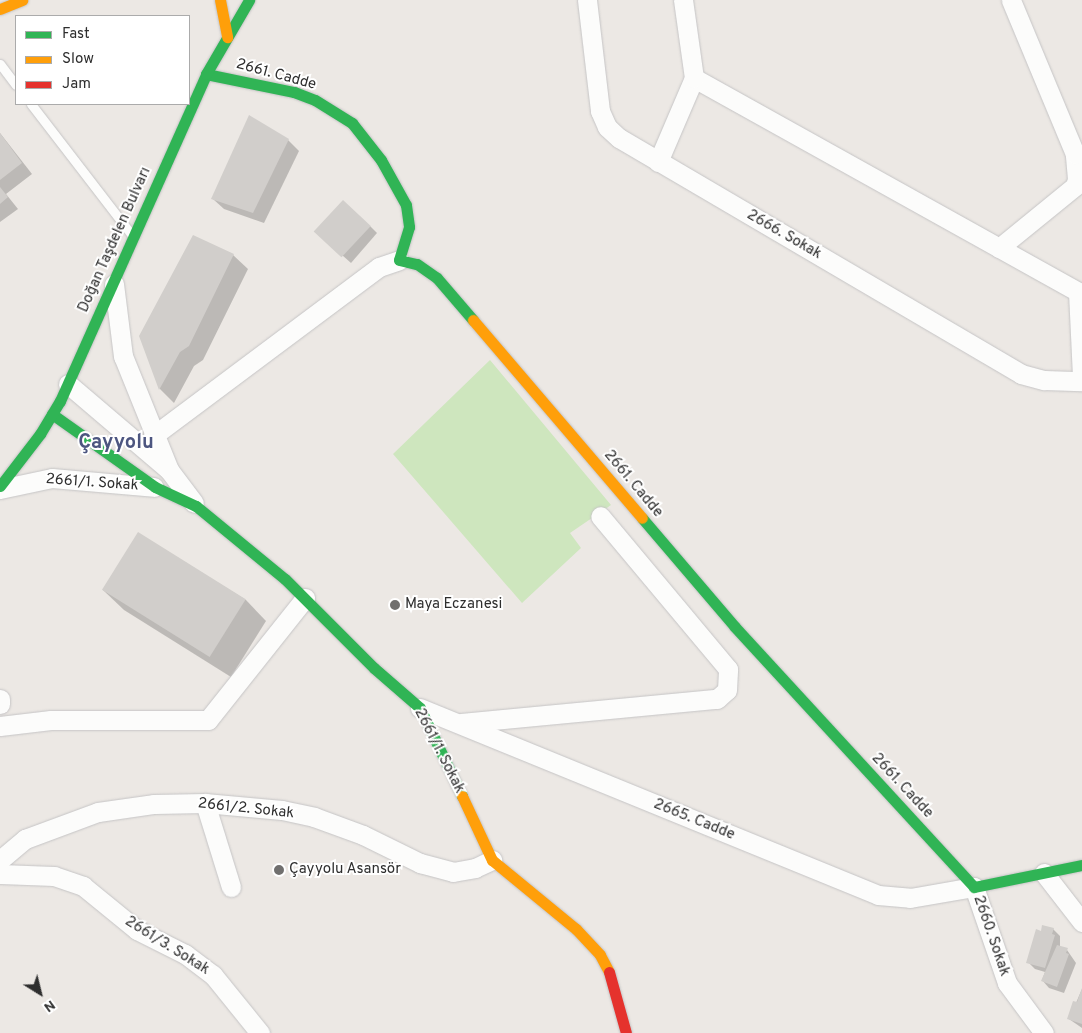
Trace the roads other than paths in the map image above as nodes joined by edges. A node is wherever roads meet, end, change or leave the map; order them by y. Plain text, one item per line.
1 (22, 0) edge
2 (220, 0) edge
3 (249, 0) edge
4 (586, 0) edge
5 (683, 0) edge
6 (1011, 0) edge
7 (0, 9) edge
8 (226, 37) junction
9 (0, 64) edge
10 (206, 74) junction
11 (694, 78) junction
12 (15, 84) edge
13 (32, 105) edge
14 (658, 162) junction
15 (132, 236) junction
16 (999, 248) junction
17 (399, 260) junction
18 (113, 277) junction
19 (1080, 290) edge
20 (1082, 376) edge
21 (1082, 381) edge
22 (68, 384) junction
23 (52, 414) junction
24 (153, 436) junction
25 (170, 470) junction
26 (0, 487) edge
27 (155, 487) junction
28 (196, 506) junction
29 (600, 516) dead end
30 (305, 598) junction
31 (0, 699) edge
32 (0, 704) edge
33 (420, 708) junction
34 (457, 724) junction
35 (0, 726) edge
36 (205, 802) junction
37 (0, 860) edge
38 (492, 860) junction
39 (1082, 865) edge
40 (1044, 873) junction
41 (0, 874) edge
42 (231, 886) dead end
43 (974, 886) junction
44 (1082, 922) edge
45 (260, 1033) edge
46 (626, 1033) edge
47 (1044, 1033) edge

1 - 7 street
2 - 8 street
3 - 8 street, Doğan Taşdelen Bulvarı
4 - 14 street, 2666. Sokak
5 - 11 street
6 - 16 street
8 - 10 street, Doğan Taşdelen Bulvarı
9 - 12 lane
10 - 15 street, Doğan Taşdelen Bulvarı
10 - 17 street, 2661. Cadde
11 - 14 street
11 - 16 street
13 - 15 lane
14 - 21 street, 2666. Sokak
15 - 18 street, Doğan Taşdelen Bulvarı
16 - 19 street
17 - 24 street
17 - 43 street, 2661. Cadde
18 - 22 street, Doğan Taşdelen Bulvarı
18 - 24 street, 2661/1. Sokak
19 - 20 street
22 - 23 street, Doğan Taşdelen Bulvarı
22 - 25 street, 2661/1. Sokak
23 - 26 street, Doğan Taşdelen Bulvarı
23 - 27 street, 2661/1. Sokak
24 - 25 street, 2661/1. Sokak
25 - 28 street, 2661/1. Sokak
26 - 27 street, 2661/1. Sokak
27 - 28 street, 2661/1. Sokak
28 - 30 street, 2661/1. Sokak
29 - 34 street
30 - 33 street, 2661/1. Sokak
30 - 35 street
31 - 32 street
33 - 34 street, 2665. Cadde
33 - 38 street, 2661/1. Sokak
34 - 43 street, 2665. Cadde
36 - 37 street, 2661/2. Sokak
36 - 38 street, 2661/2. Sokak
36 - 42 street
38 - 46 street, 2661/1. Sokak
39 - 40 street
40 - 43 street
40 - 44 street
41 - 45 street, 2661/3. Sokak
43 - 47 street, 2660. Sokak

